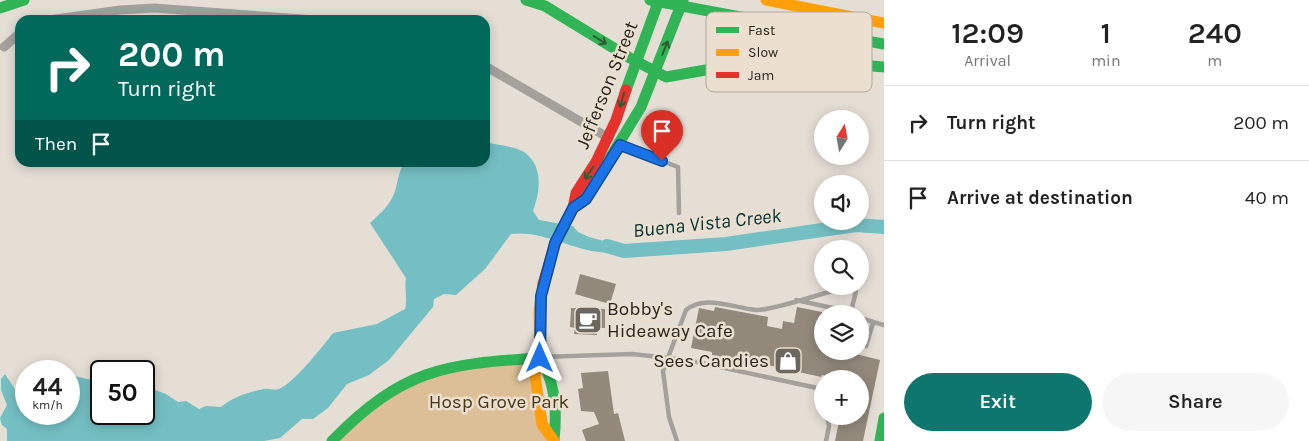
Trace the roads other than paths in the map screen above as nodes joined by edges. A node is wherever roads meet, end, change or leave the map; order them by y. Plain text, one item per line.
1 (24, 0) edge
2 (526, 0) edge
3 (650, 0) edge
4 (659, 0) edge
5 (683, 0) edge
6 (766, 0) edge
7 (0, 8) edge
8 (714, 12) edge
9 (828, 12) edge
10 (84, 15) edge
11 (248, 15) edge
12 (15, 36) edge
13 (4, 46) dead end
14 (635, 61) junction
15 (490, 69) edge
16 (706, 70) edge
17 (655, 71) junction
18 (609, 138) junction
19 (620, 145) junction
20 (573, 208) junction
21 (679, 213) dead end
22 (796, 300) junction
23 (818, 305) edge
24 (854, 305) edge
25 (869, 322) edge
26 (872, 323) junction
27 (884, 325) edge
28 (869, 334) edge
29 (540, 358) junction
30 (668, 358) junction
31 (814, 388) edge
32 (884, 418) edge
33 (829, 425) edge
34 (882, 436) edge
35 (554, 440) edge
36 (332, 441) edge
37 (677, 441) edge
38 (826, 441) edge

1 - 7 main road
2 -> 14 main road
3 - 8 main road
4 - 14 main road, Jefferson Street
17 -> 5 main road, Jefferson Street
6 - 9 main road
10 - 11 street
12 - 13 street
14 - 17 main road
14 -> 18 main road, Jefferson Street
15 - 18 street
16 - 17 main road
17 - 19 main road, Jefferson Street
18 -> 20 main road, Jefferson Street
19 - 20 main road, Jefferson Street
19 - 21 lane
20 - 29 main road, Jefferson Street
22 - 23 lane
22 - 24 lane
22 - 30 lane
25 - 26 lane
26 - 27 lane
26 - 28 lane
29 - 30 lane
29 - 35 main road, Jefferson Street
29 - 36 main road
30 - 31 lane
30 - 37 lane
32 - 34 main road
33 - 38 lane

